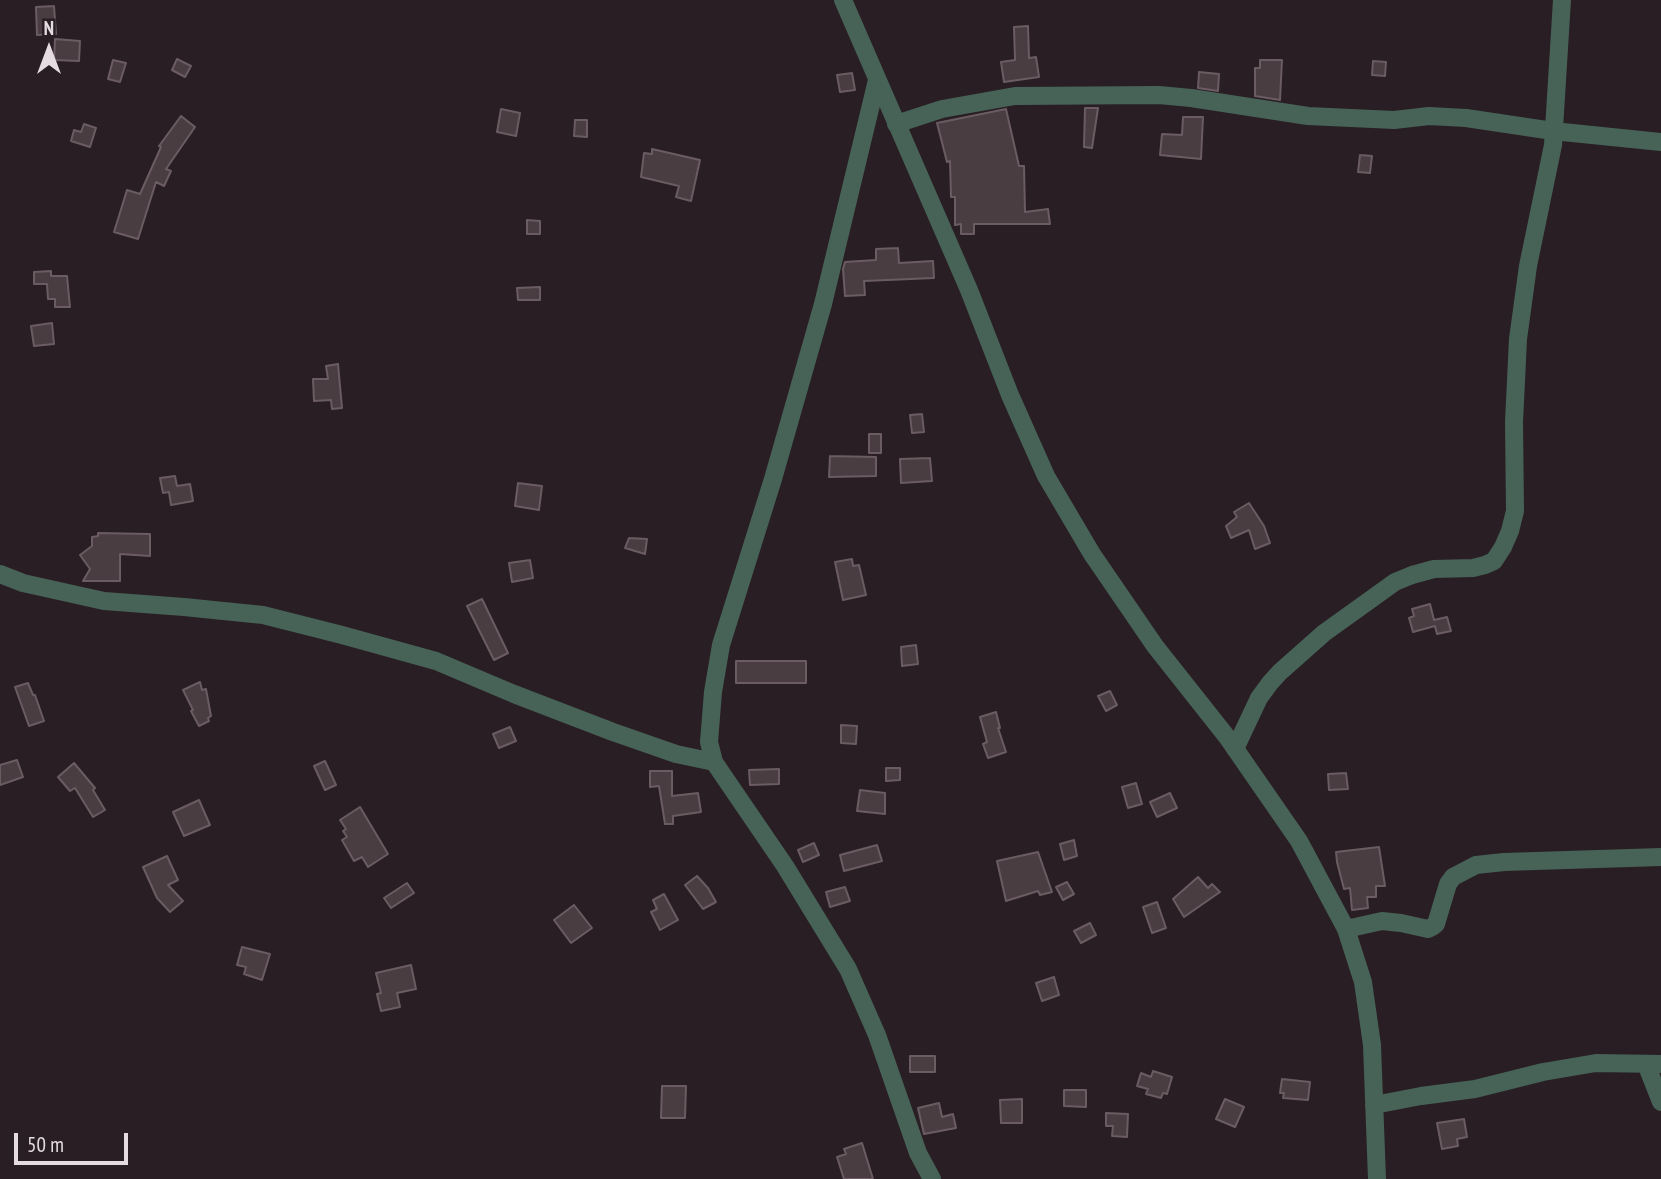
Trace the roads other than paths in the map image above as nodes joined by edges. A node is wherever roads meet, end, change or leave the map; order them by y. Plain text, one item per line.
1 (843, 0) edge
2 (1562, 0) edge
3 (877, 80) junction
4 (896, 124) junction
5 (1553, 131) junction
6 (1661, 142) edge
7 (0, 574) edge
8 (1235, 749) junction
9 (713, 762) junction
10 (1661, 857) edge
11 (1346, 929) junction
12 (1654, 1064) edge
13 (1661, 1102) edge
14 (1374, 1105) junction
15 (932, 1179) edge
16 (1377, 1179) edge

1 - 3 street
2 - 5 street
3 - 4 street
3 - 9 street
4 - 5 street
4 - 8 street
5 - 6 street
5 - 8 street
7 - 9 street
8 - 11 street
9 - 15 street
10 - 11 street
11 - 14 street
12 - 13 street
12 - 14 street
14 - 16 street

